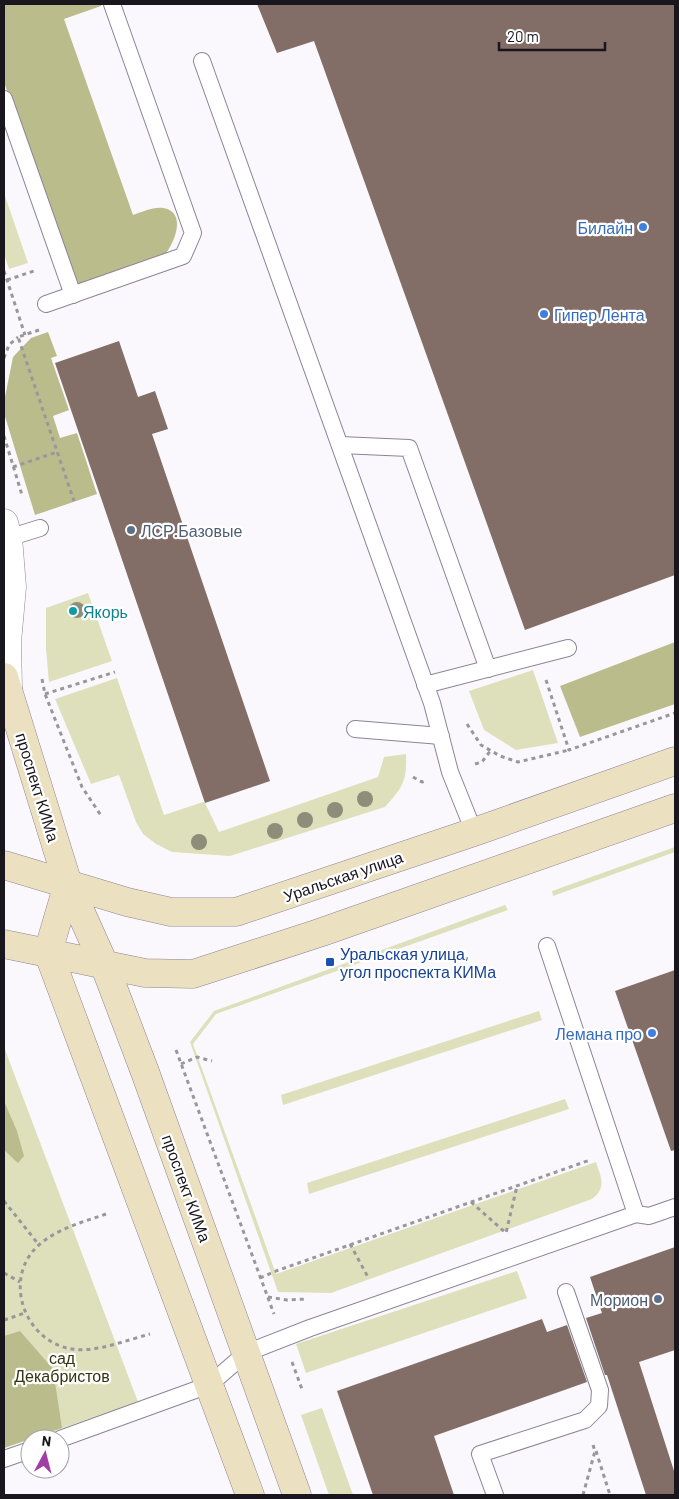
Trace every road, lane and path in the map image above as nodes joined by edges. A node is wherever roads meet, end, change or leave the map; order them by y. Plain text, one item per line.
1 (112, 4) edge
2 (202, 61) dead end
3 (4, 99) edge
4 (35, 270) dead end
5 (4, 271) edge
6 (7, 280) junction
7 (73, 295) junction
8 (46, 304) dead end
9 (47, 327) dead end
10 (25, 335) junction
11 (18, 337) junction
12 (4, 358) edge
13 (4, 436) edge
14 (340, 445) junction
15 (57, 452) junction
16 (13, 467) junction
17 (74, 502) dead end
18 (21, 530) edge
19 (568, 648) dead end
20 (538, 656) junction
21 (488, 668) junction
22 (40, 672) dead end
23 (115, 672) dead end
24 (452, 678) junction
25 (6, 683) edge
26 (425, 684) junction
27 (46, 694) junction
28 (675, 713) edge
29 (355, 729) dead end
30 (441, 736) junction
31 (569, 750) junction
32 (675, 761) edge
33 (675, 808) edge
34 (102, 817) dead end
35 (474, 832) junction
36 (4, 865) edge
37 (68, 884) junction
38 (4, 944) edge
39 (547, 946) dead end
40 (48, 952) junction
41 (104, 964) junction
42 (176, 1050) dead end
43 (212, 1062) dead end
44 (181, 1064) junction
45 (597, 1157) dead end
46 (517, 1186) junction
47 (4, 1201) edge
48 (471, 1202) junction
49 (675, 1207) edge
50 (106, 1214) dead end
51 (636, 1214) junction
52 (515, 1230) dead end
53 (506, 1233) junction
54 (497, 1236) dead end
55 (350, 1244) junction
56 (39, 1245) junction
57 (4, 1273) edge
58 (260, 1278) junction
59 (370, 1281) dead end
60 (20, 1282) junction
61 (566, 1292) dead end
62 (268, 1296) junction
63 (315, 1298) dead end
64 (25, 1313) junction
65 (4, 1320) edge
66 (150, 1334) dead end
67 (283, 1338) junction
68 (246, 1353) junction
69 (209, 1385) junction
70 (303, 1392) dead end
71 (585, 1420) junction
72 (70, 1435) edge
73 (595, 1451) junction
74 (20, 1453) edge
75 (4, 1459) edge
76 (250, 1495) edge
77 (297, 1495) edge
78 (495, 1495) edge
79 (583, 1495) edge
80 (610, 1495) edge

1 - 7 lane
2 - 14 lane
3 - 7 lane
4 - 6 path
5 - 6 path
6 - 10 path
7 - 8 lane
9 - 10 path
10 - 11 path
11 - 12 path
11 - 15 path
13 - 16 path
14 - 21 lane
14 - 26 lane
15 - 16 path
15 - 17 path
16 - 18 path
18 - 25 street, проспект КИМа
19 - 20 lane
20 - 21 lane
20 - 31 path
21 - 24 lane
22 - 27 path
23 - 27 path
24 - 26 lane
24 - 31 path
25 - 37 main road, проспект КИМа
26 - 30 lane
27 - 34 path
28 - 31 path
29 - 30 lane
30 - 35 lane
32 - 35 main road, Уральская улица
33 - 41 main road
35 - 37 main road, Уральская улица
36 - 37 main road, Уральская улица
37 - 40 main road
37 - 41 main road, проспект КИМа
38 - 40 main road
39 - 51 lane
40 - 41 main road
40 - 69 main road
41 - 68 main road, проспект КИМа
42 - 44 path
43 - 44 path
44 - 58 path
45 - 46 path
46 - 48 path
46 - 53 path
47 - 56 path
48 - 53 path
48 - 55 path
49 - 51 lane
50 - 56 path
51 - 67 lane
52 - 53 path
53 - 54 path
55 - 58 path
55 - 59 path
56 - 60 path
57 - 60 path
58 - 62 path
60 - 64 path
61 - 71 lane
62 - 63 path
62 - 67 path
64 - 65 path
64 - 66 path
67 - 68 lane
67 - 70 path
68 - 69 lane
68 - 77 main road, проспект КИМа
69 - 72 lane
69 - 76 main road
71 - 73 path
71 - 78 lane
73 - 79 path
73 - 80 path
74 - 75 lane

